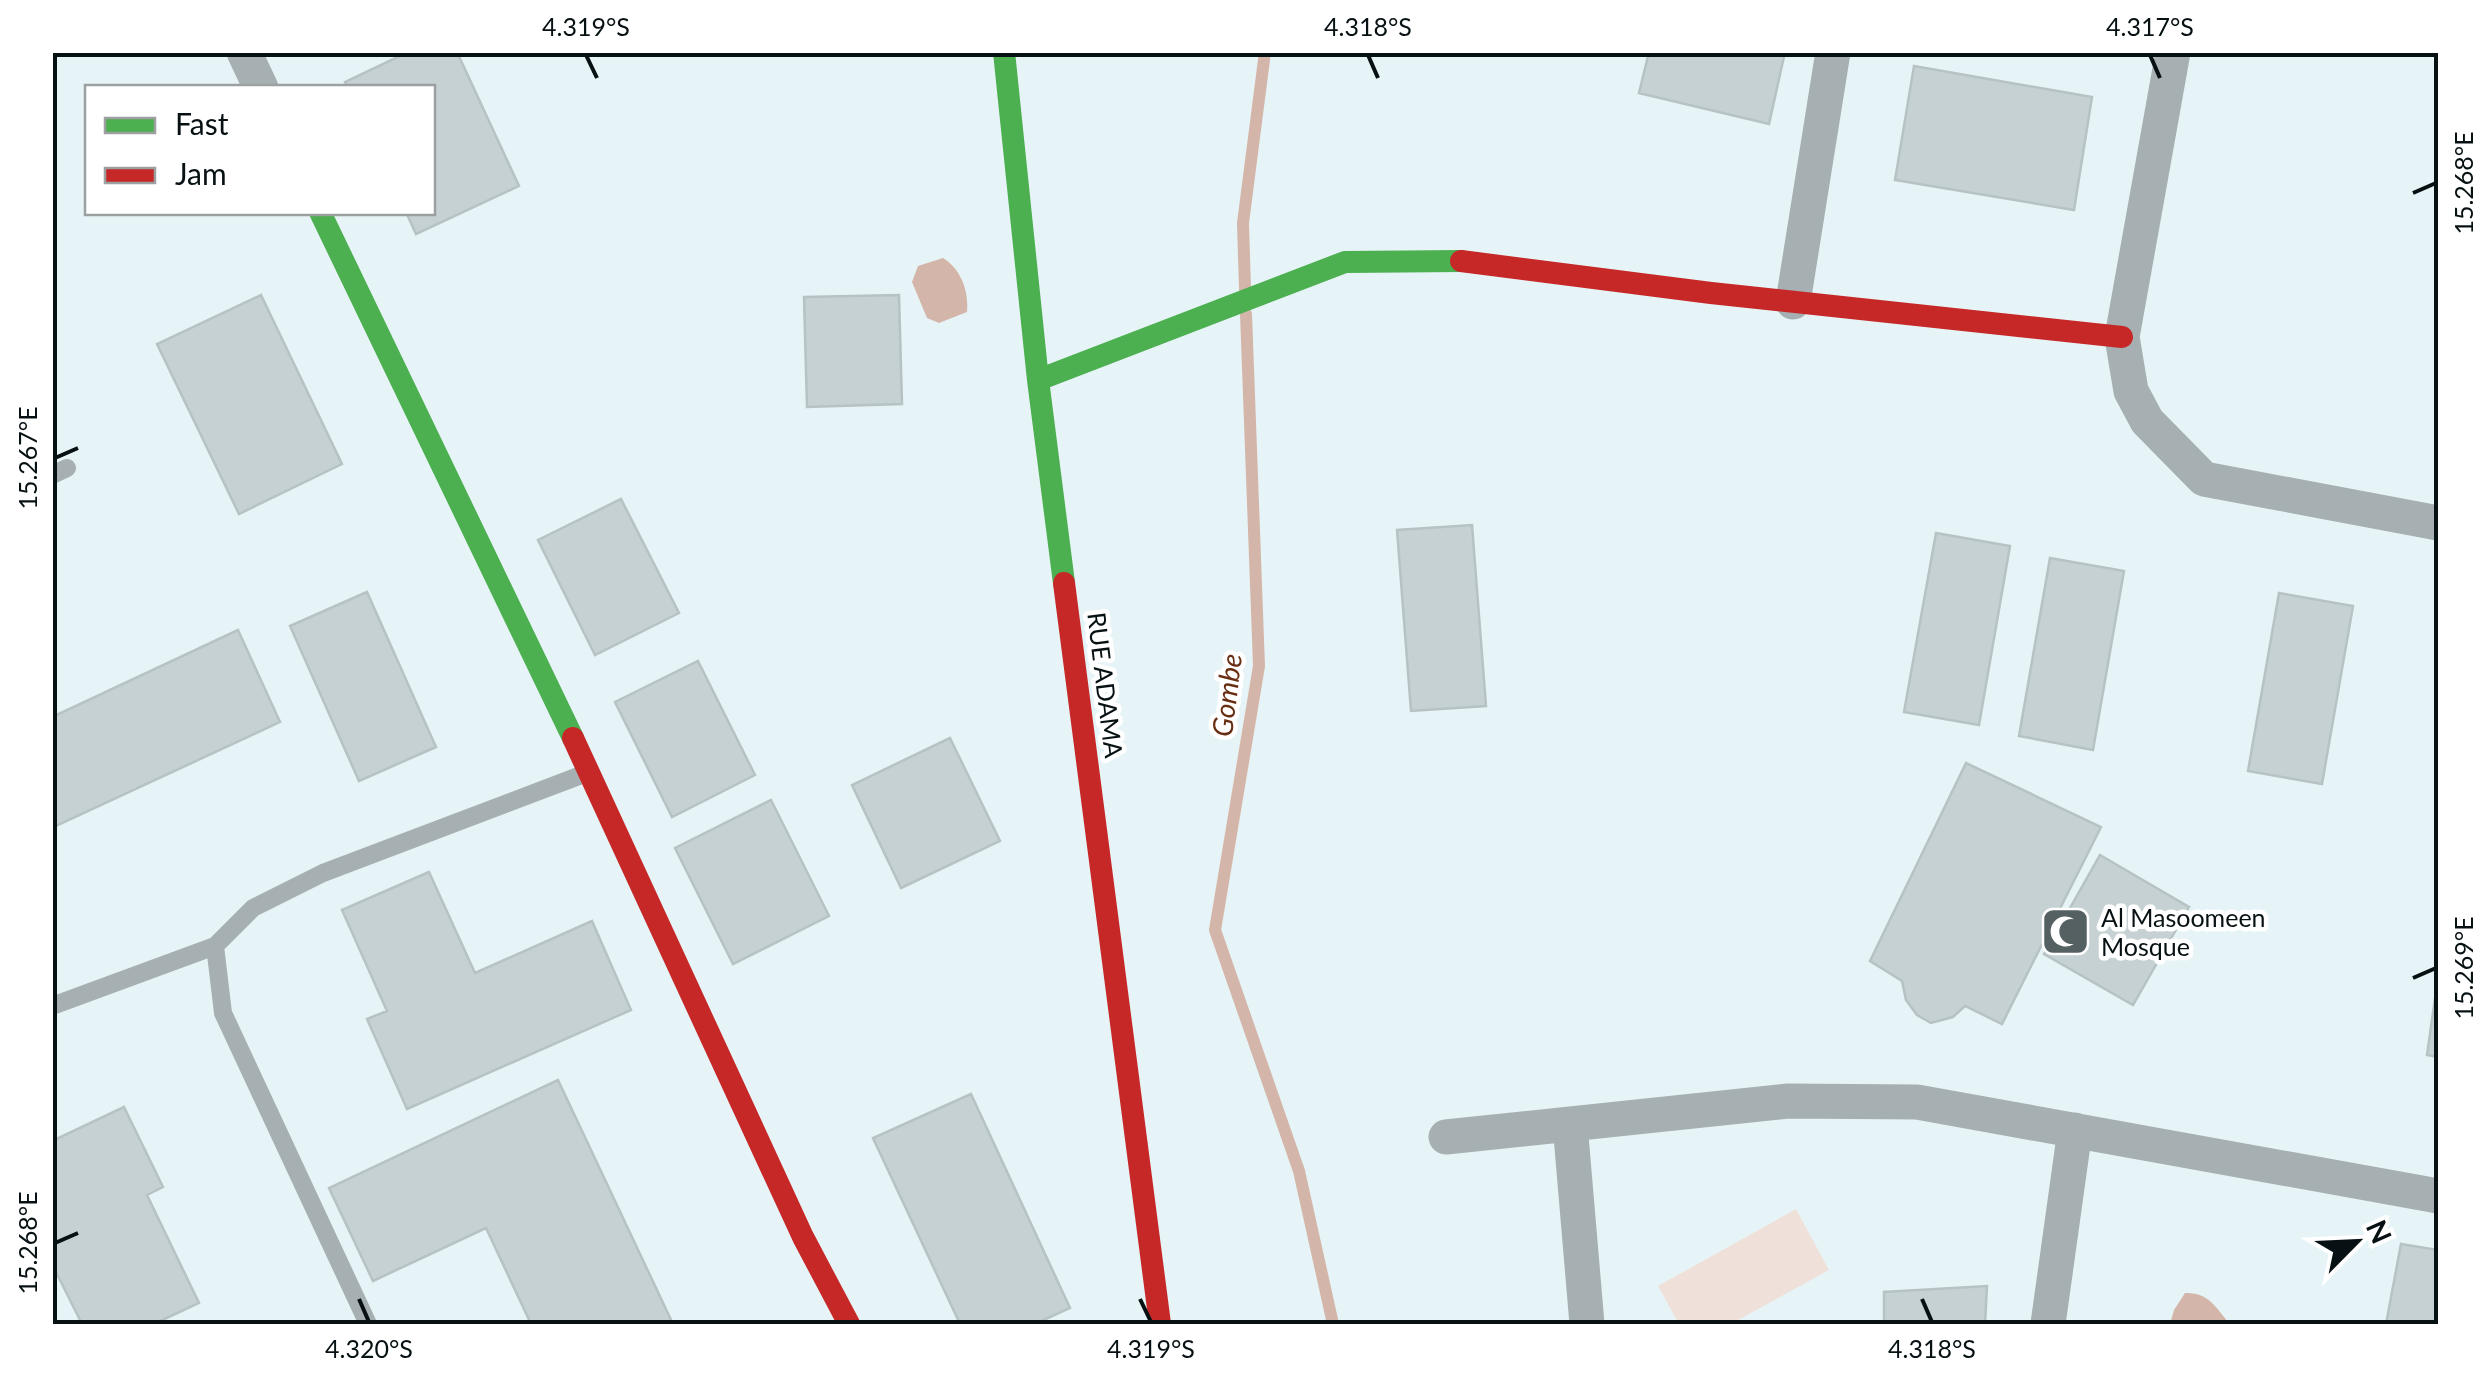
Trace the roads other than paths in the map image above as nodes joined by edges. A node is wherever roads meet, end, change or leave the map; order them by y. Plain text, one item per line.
1 (244, 52) edge
2 (1004, 52) edge
3 (1834, 52) edge
4 (2173, 52) edge
5 (260, 85) edge
6 (321, 215) edge
7 (1793, 302) junction
8 (2122, 337) junction
9 (1038, 380) junction
10 (2438, 523) edge
11 (589, 772) junction
12 (215, 946) junction
13 (52, 1006) edge
14 (1570, 1124) junction
15 (2075, 1130) junction
16 (1446, 1137) dead end
17 (2438, 1196) edge
18 (368, 1324) edge
19 (849, 1324) edge
20 (1160, 1324) edge
21 (1587, 1324) edge
22 (2048, 1324) edge

1 - 5 street
2 - 9 street, RUE ADAMA
3 - 7 street
4 - 8 street
6 - 11 street
7 - 8 street
7 - 9 street
8 - 10 street
9 - 20 street, RUE ADAMA
11 - 12 lane
11 - 19 street
12 - 13 lane
12 - 18 lane
14 - 15 street
14 - 16 street
14 - 21 street
15 - 17 street
15 - 22 street

